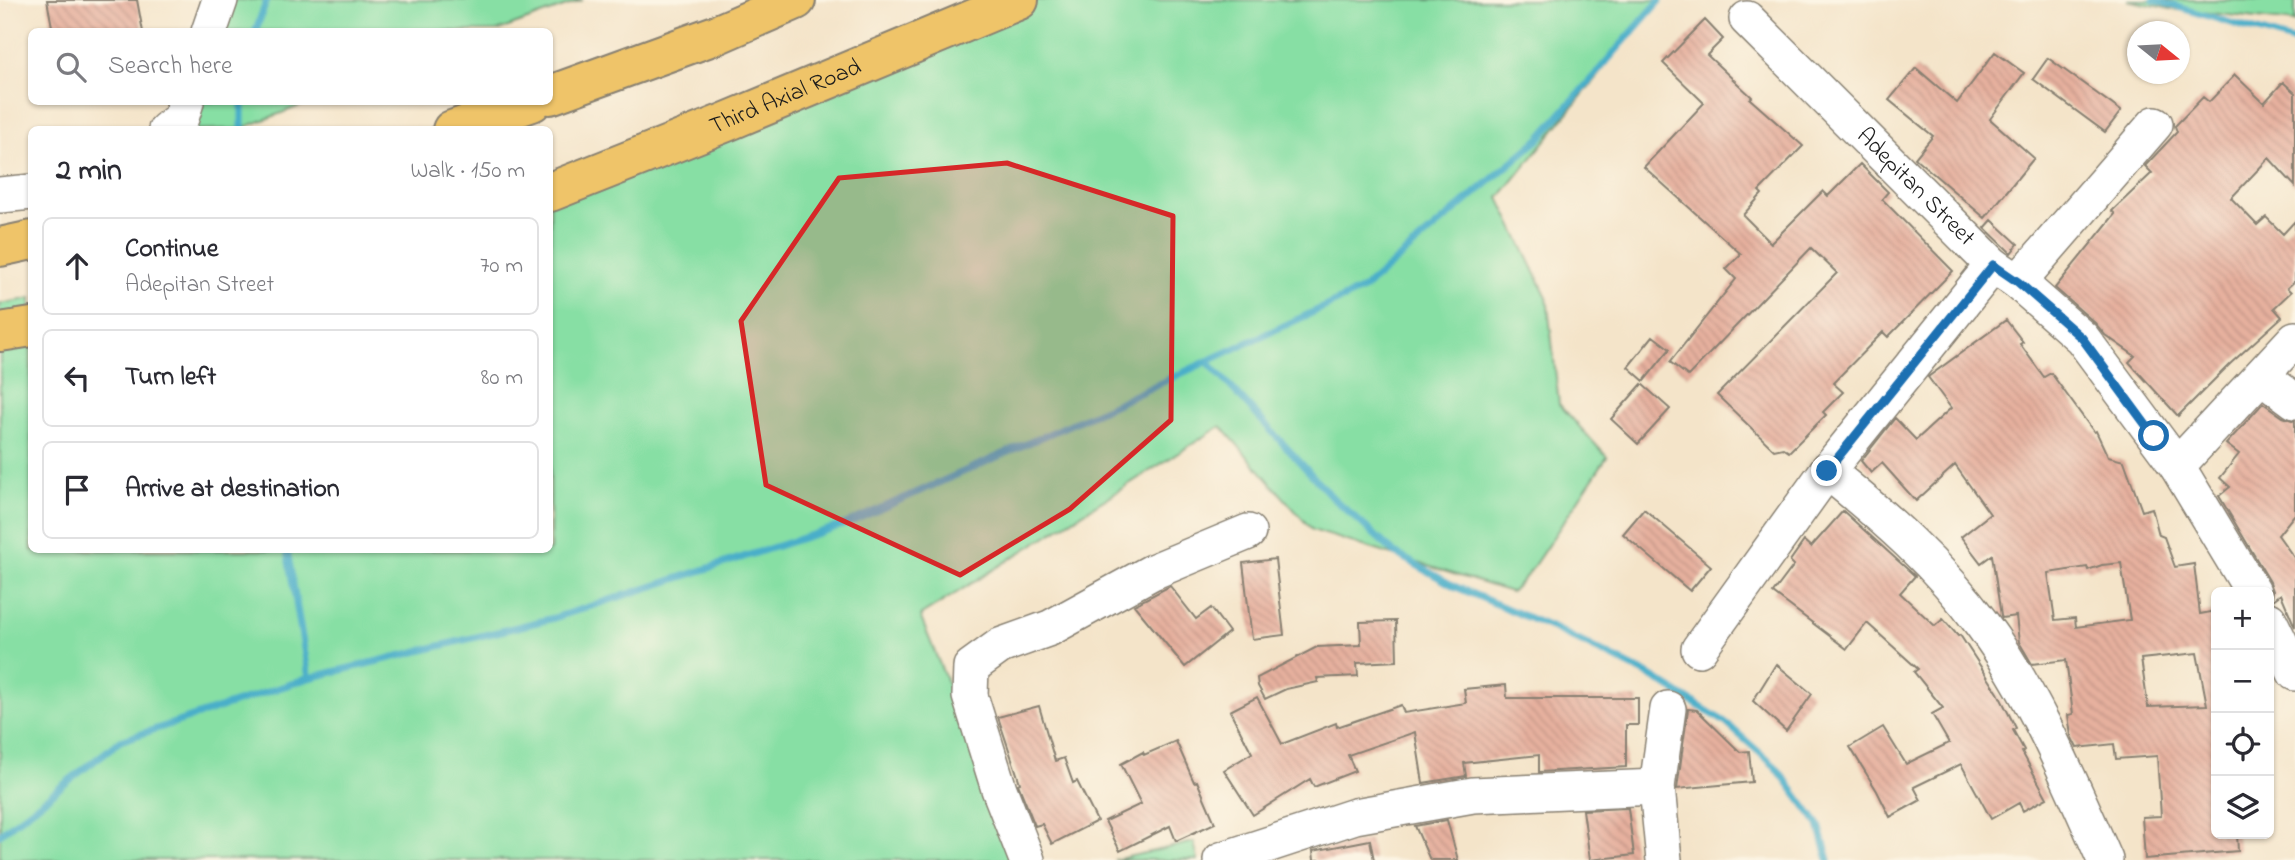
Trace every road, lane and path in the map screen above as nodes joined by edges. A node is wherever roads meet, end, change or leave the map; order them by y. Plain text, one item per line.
1 (220, 0) edge
2 (796, 0) edge
3 (1019, 0) edge
4 (1747, 19) dead end
5 (210, 28) edge
6 (553, 94) edge
7 (185, 105) edge
8 (524, 105) edge
9 (2155, 124) dead end
10 (171, 126) edge
11 (464, 126) edge
12 (553, 191) edge
13 (28, 192) edge
14 (0, 195) edge
15 (28, 241) edge
16 (0, 247) edge
17 (2005, 273) junction
18 (28, 328) edge
19 (0, 332) edge
20 (2295, 339) edge
21 (2261, 376) junction
22 (2295, 401) edge
23 (2177, 466) junction
24 (1827, 471) junction
25 (1248, 532) dead end
26 (2250, 587) edge
27 (2274, 630) edge
28 (1699, 649) dead end
29 (2295, 673) edge
30 (1668, 709) dead end
31 (1657, 787) junction
32 (1233, 858) edge
33 (1027, 860) edge
34 (1664, 860) edge
35 (2105, 860) edge

1 - 5 street
2 - 6 highway
3 - 12 highway, Third Axial Road
4 - 17 street, Adepitan Street
7 - 10 street
8 - 11 highway
9 - 17 street
13 - 14 street
15 - 16 highway
17 - 23 street, Adepitan Street
17 - 24 street
18 - 19 highway
20 - 21 street
21 - 22 street
21 - 23 street
23 - 26 street, Adepitan Street
24 - 28 street
24 - 35 street
25 - 33 street
27 - 29 street
30 - 31 street
31 - 32 street
31 - 34 street

